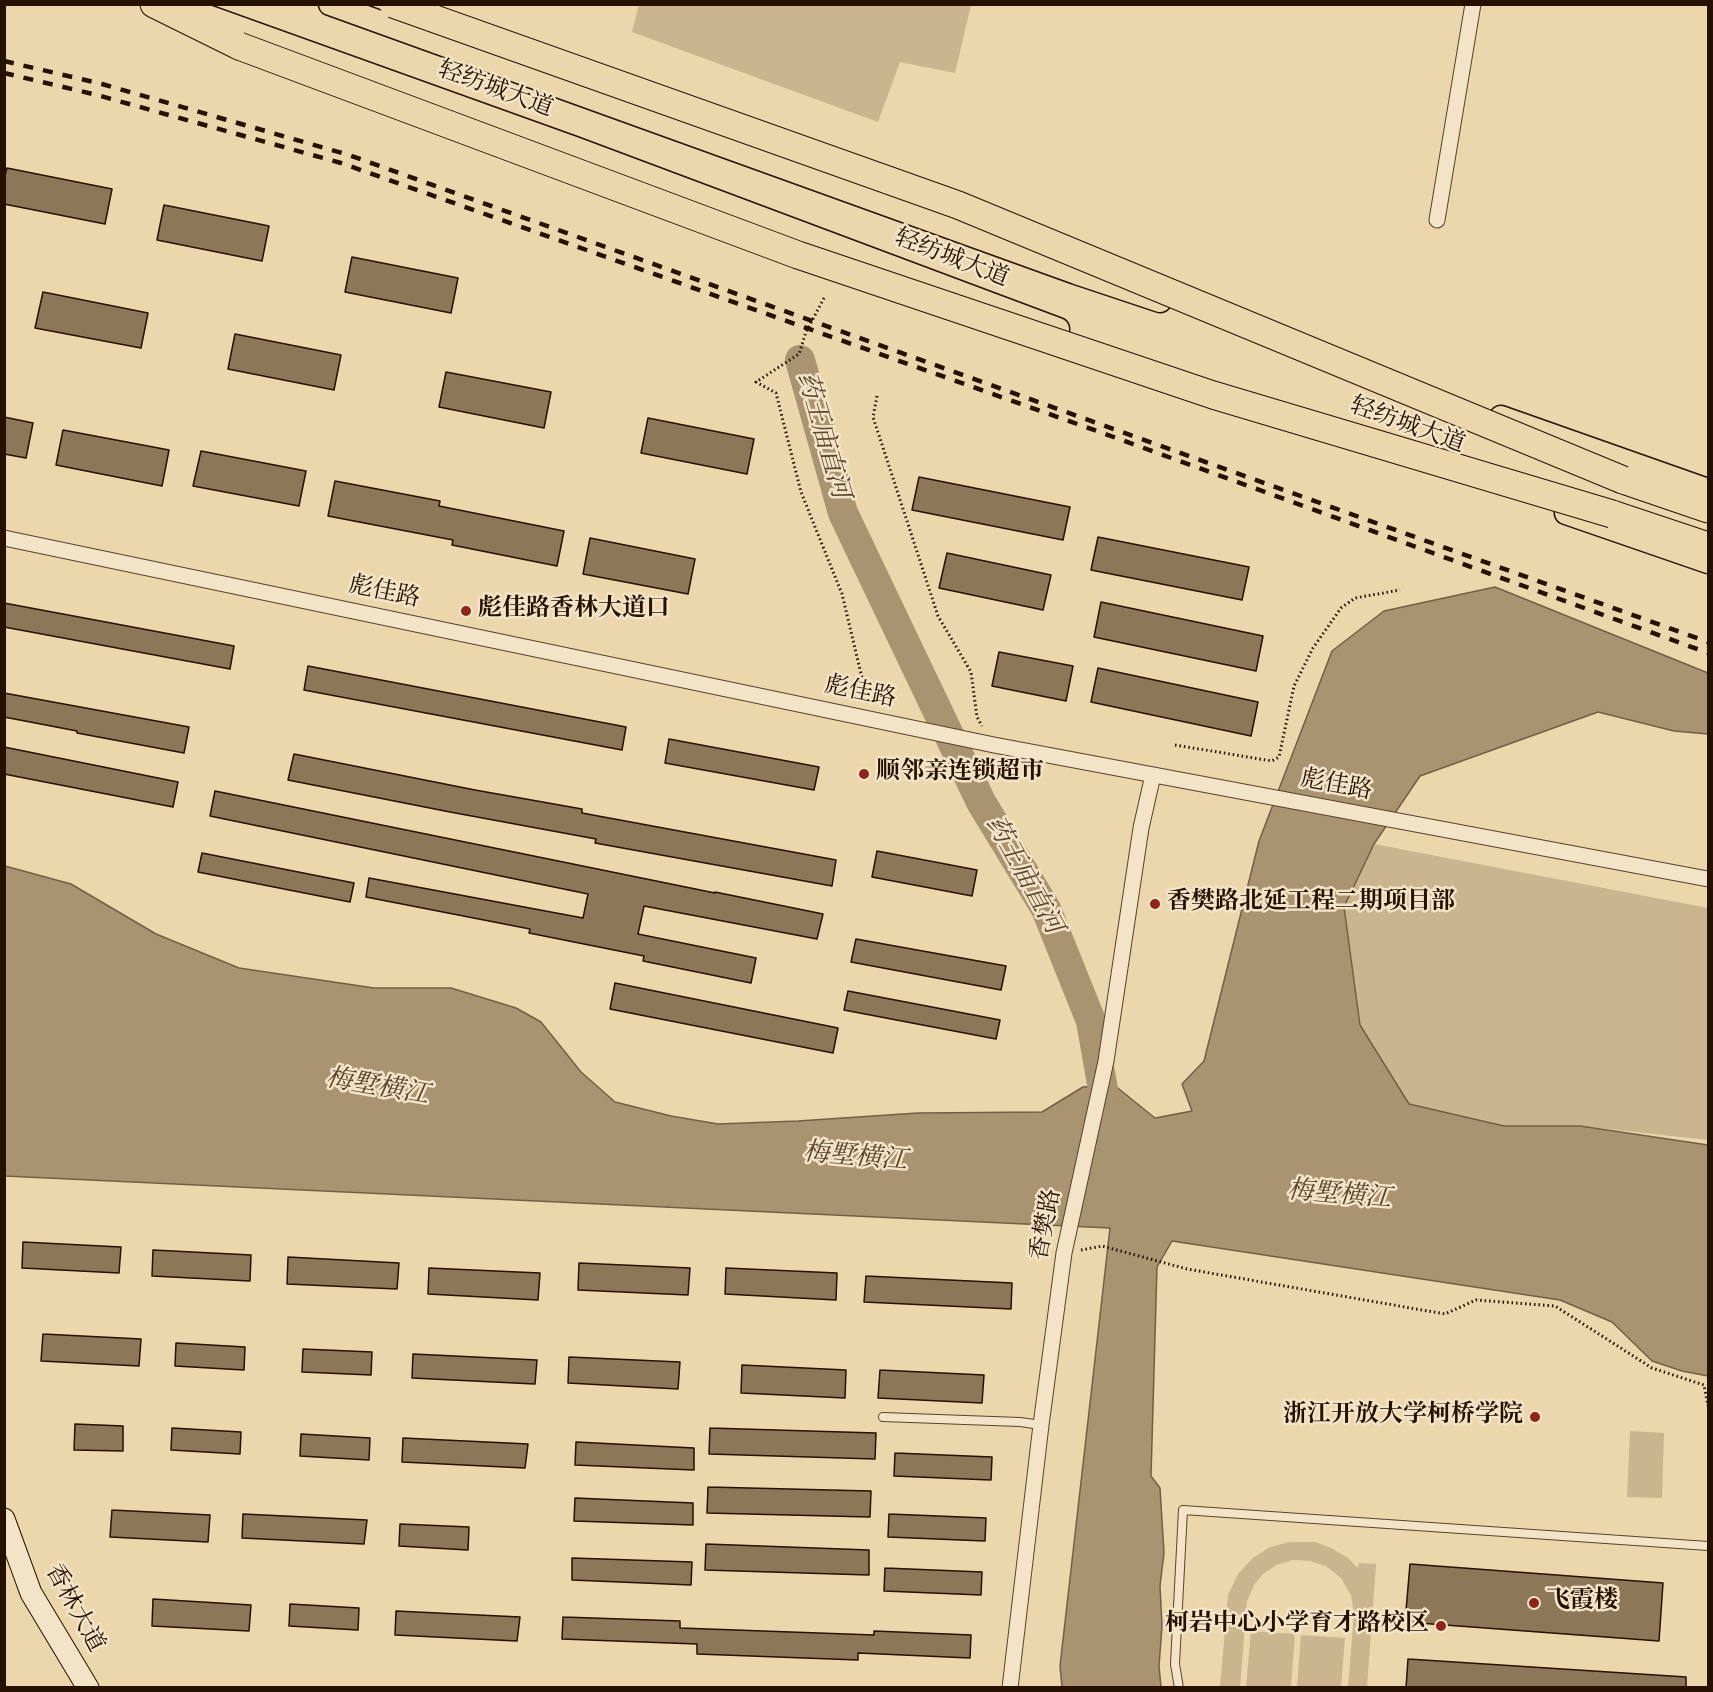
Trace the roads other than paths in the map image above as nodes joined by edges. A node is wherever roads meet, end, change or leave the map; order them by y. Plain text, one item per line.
1 (154, 4) edge
2 (175, 4) edge
3 (330, 4) edge
4 (393, 4) edge
5 (1473, 4) edge
6 (1437, 220) dead end
7 (1708, 490) edge
8 (1708, 508) edge
9 (4, 538) edge
10 (1708, 546) edge
11 (1708, 562) edge
12 (1153, 775) junction
13 (1708, 879) edge
14 (883, 1417) dead end
15 (1041, 1425) junction
16 (4, 1519) edge
17 (1708, 1546) edge
18 (88, 1688) edge
19 (1010, 1688) edge
20 (1179, 1688) edge

1 - 10 highway, bridge
2 - 11 main road, 轻纺城大道
3 - 7 main road, 轻纺城大道
4 - 8 highway, bridge
5 - 6 street
9 - 12 street, 彪佳路
12 - 13 street, 彪佳路
12 - 15 street, 香樊路
14 - 15 lane
15 - 19 street, 香樊路
16 - 18 street, 香林大道
17 - 20 lane

